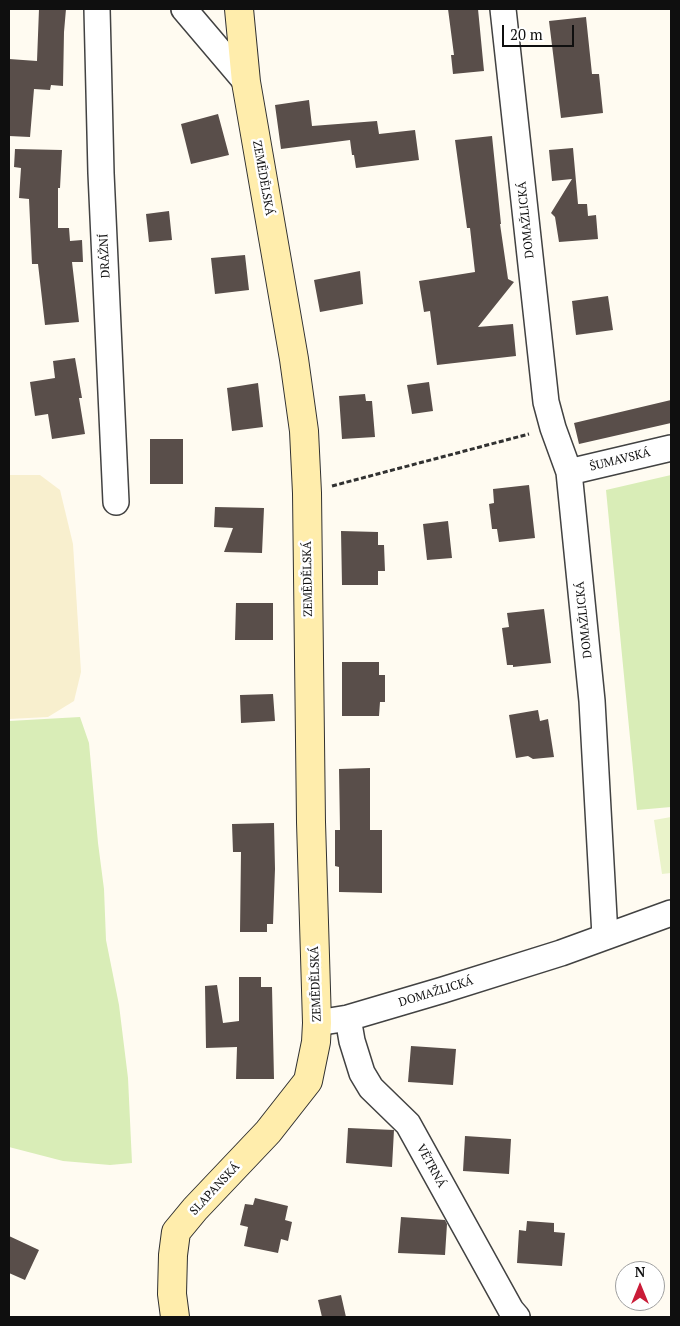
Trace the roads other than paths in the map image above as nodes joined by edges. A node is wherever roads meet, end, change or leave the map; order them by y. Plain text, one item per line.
1 (97, 9) edge
2 (184, 9) edge
3 (239, 9) edge
4 (503, 9) edge
5 (246, 82) junction
6 (671, 448) edge
7 (569, 472) junction
8 (116, 502) dead end
9 (671, 913) edge
10 (605, 936) junction
11 (348, 1018) junction
12 (317, 1022) junction
13 (308, 1081) joint
14 (175, 1317) edge
15 (517, 1317) edge

1 - 8 street, DRÁŽNÍ
2 - 5 street
3 - 5 street, ZEMĚDĚLSKÁ
4 - 7 street, DOMAŽLICKÁ
5 - 12 street, ZEMĚDĚLSKÁ
6 - 7 street, ŠUMAVSKÁ
7 - 10 street, DOMAŽLICKÁ
9 - 10 street
10 - 11 street, DOMAŽLICKÁ
11 - 12 street, DOMAŽLICKÁ
11 - 15 street, VĚTRNÁ
12 - 13 street, ZEMĚDĚLSKÁ
13 - 14 street, SLAPANSKÁ

